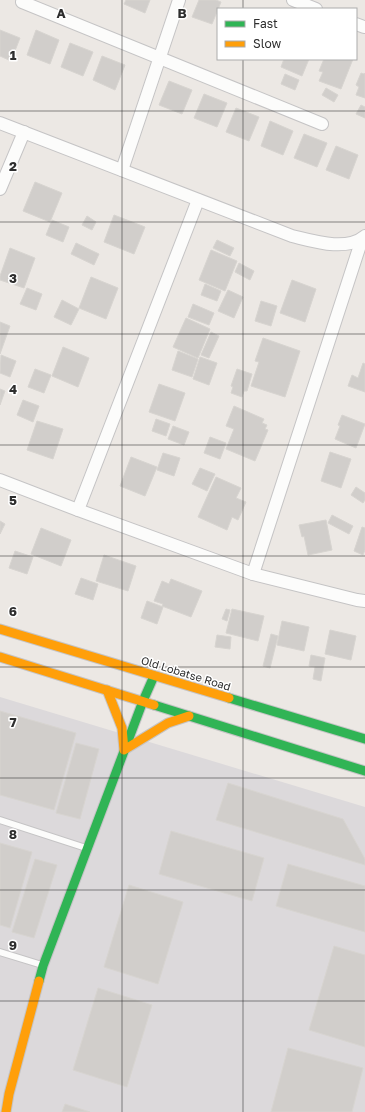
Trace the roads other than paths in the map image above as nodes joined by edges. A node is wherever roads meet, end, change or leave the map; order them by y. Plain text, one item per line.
1 (179, 0) edge
2 (293, 0) edge
3 (22, 2) dead end
4 (313, 8) edge
5 (159, 58) junction
6 (0, 123) edge
7 (322, 124) dead end
8 (24, 132) junction
9 (122, 170) junction
10 (0, 190) edge
11 (198, 200) junction
12 (363, 238) edge
13 (0, 480) edge
14 (78, 510) junction
15 (253, 574) junction
16 (365, 601) edge
17 (0, 629) edge
18 (0, 657) edge
19 (154, 676) junction
20 (108, 690) junction
21 (143, 701) junction
22 (189, 716) junction
23 (365, 739) edge
24 (124, 750) junction
25 (365, 771) edge
26 (0, 820) edge
27 (88, 848) junction
28 (0, 952) edge
29 (43, 966) junction
30 (6, 1112) edge

1 - 5 street
2 - 4 street
3 - 5 street
5 - 7 street
5 - 9 street
6 - 8 street
8 - 9 street
8 - 10 street
9 - 11 street
11 - 12 street
11 - 14 street
12 - 15 street
13 - 14 street
14 - 15 street
15 - 16 street
17 - 19 main road, Old Lobatse Road
18 - 20 main road
19 - 21 main road
19 - 23 main road, Old Lobatse Road
20 - 21 main road
20 - 24 main road
21 - 22 main road
21 - 24 main road
22 - 24 main road
22 - 25 main road
24 - 27 main road
26 - 27 lane
27 - 29 main road
28 - 29 lane
29 - 30 main road

